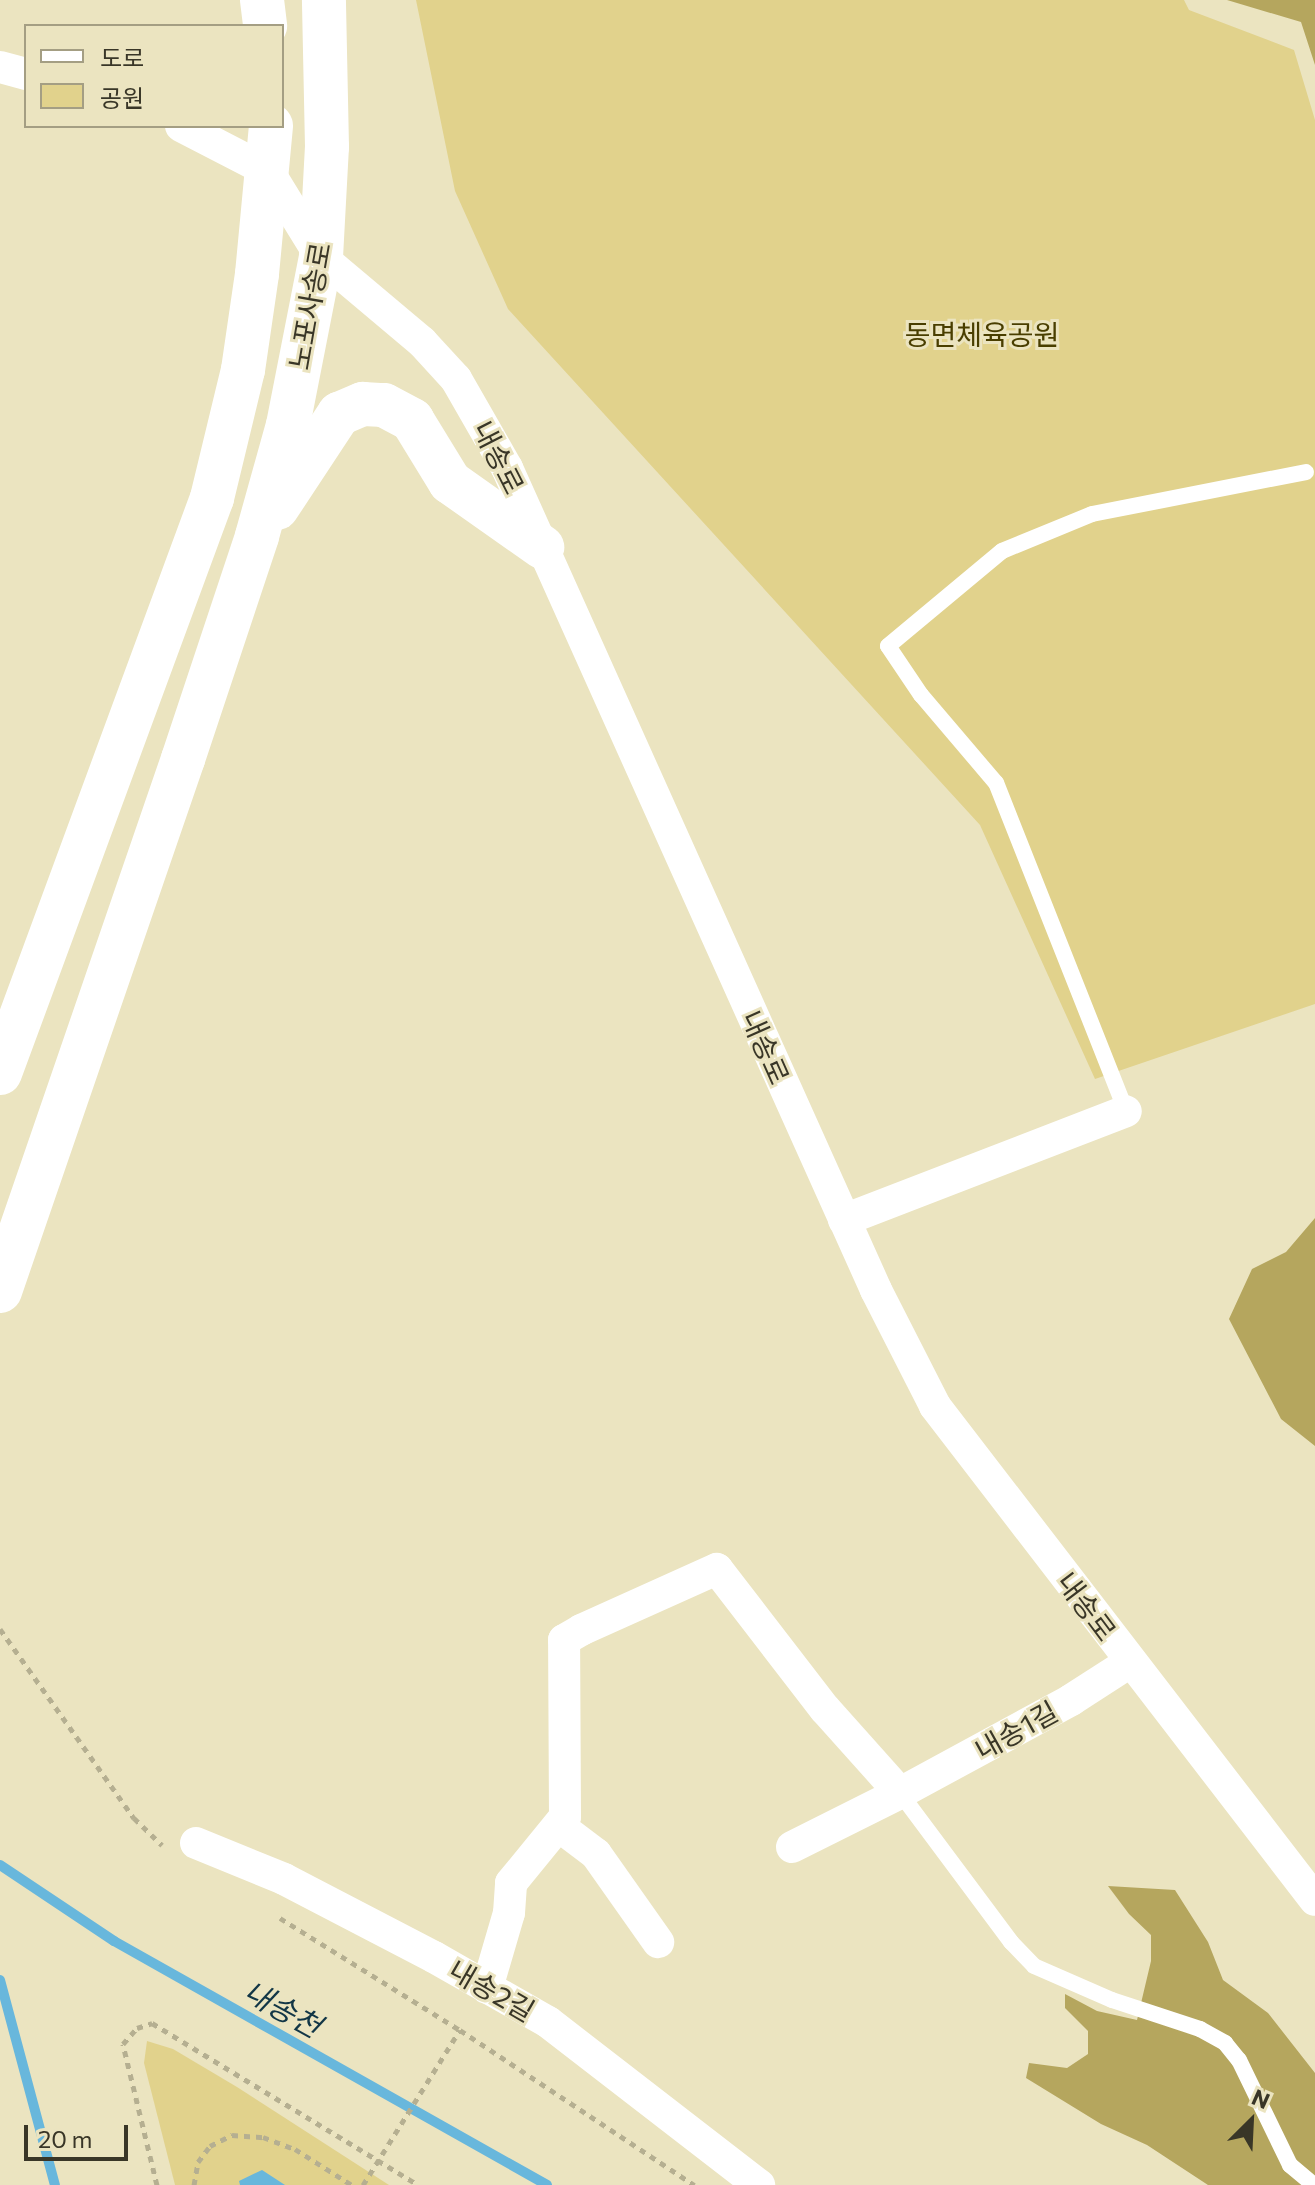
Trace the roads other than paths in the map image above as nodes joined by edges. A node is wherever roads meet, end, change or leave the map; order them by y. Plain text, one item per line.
1 (262, 0) edge
2 (324, 0) edge
3 (265, 24) edge
4 (0, 67) edge
5 (24, 73) edge
6 (185, 128) edge
7 (271, 128) edge
8 (268, 171) junction
9 (321, 257) junction
10 (1306, 472) dead end
11 (257, 536) junction
12 (542, 547) junction
13 (0, 1073) edge
14 (1126, 1111) joint
15 (844, 1220) junction
16 (0, 1291) edge
17 (1130, 1662) junction
18 (900, 1793) junction
19 (559, 1826) junction
20 (196, 1843) dead end
21 (792, 1847) dead end
22 (1315, 1900) edge
23 (658, 1942) dead end
24 (487, 1988) junction
25 (759, 2185) edge
26 (1314, 2185) edge

1 - 3 main road
2 - 9 main road, 노포사송로
4 - 5 street
6 - 8 street
7 - 8 main road, 노포사송로
8 - 9 street, 내송로
8 - 13 main road, 노포사송로
9 - 11 main road, 노포사송로
9 - 12 street, 내송로
10 - 14 lane
11 - 12 main road
11 - 16 main road, 노포사송로
12 - 15 street, 내송로
14 - 15 street
15 - 17 street, 내송로
17 - 18 street, 내송1길
17 - 22 street, 내송로
18 - 19 street
18 - 21 street, 내송1길
18 - 26 lane
19 - 23 street
19 - 24 street
20 - 24 street, 내송2길
24 - 25 street, 내송2길

